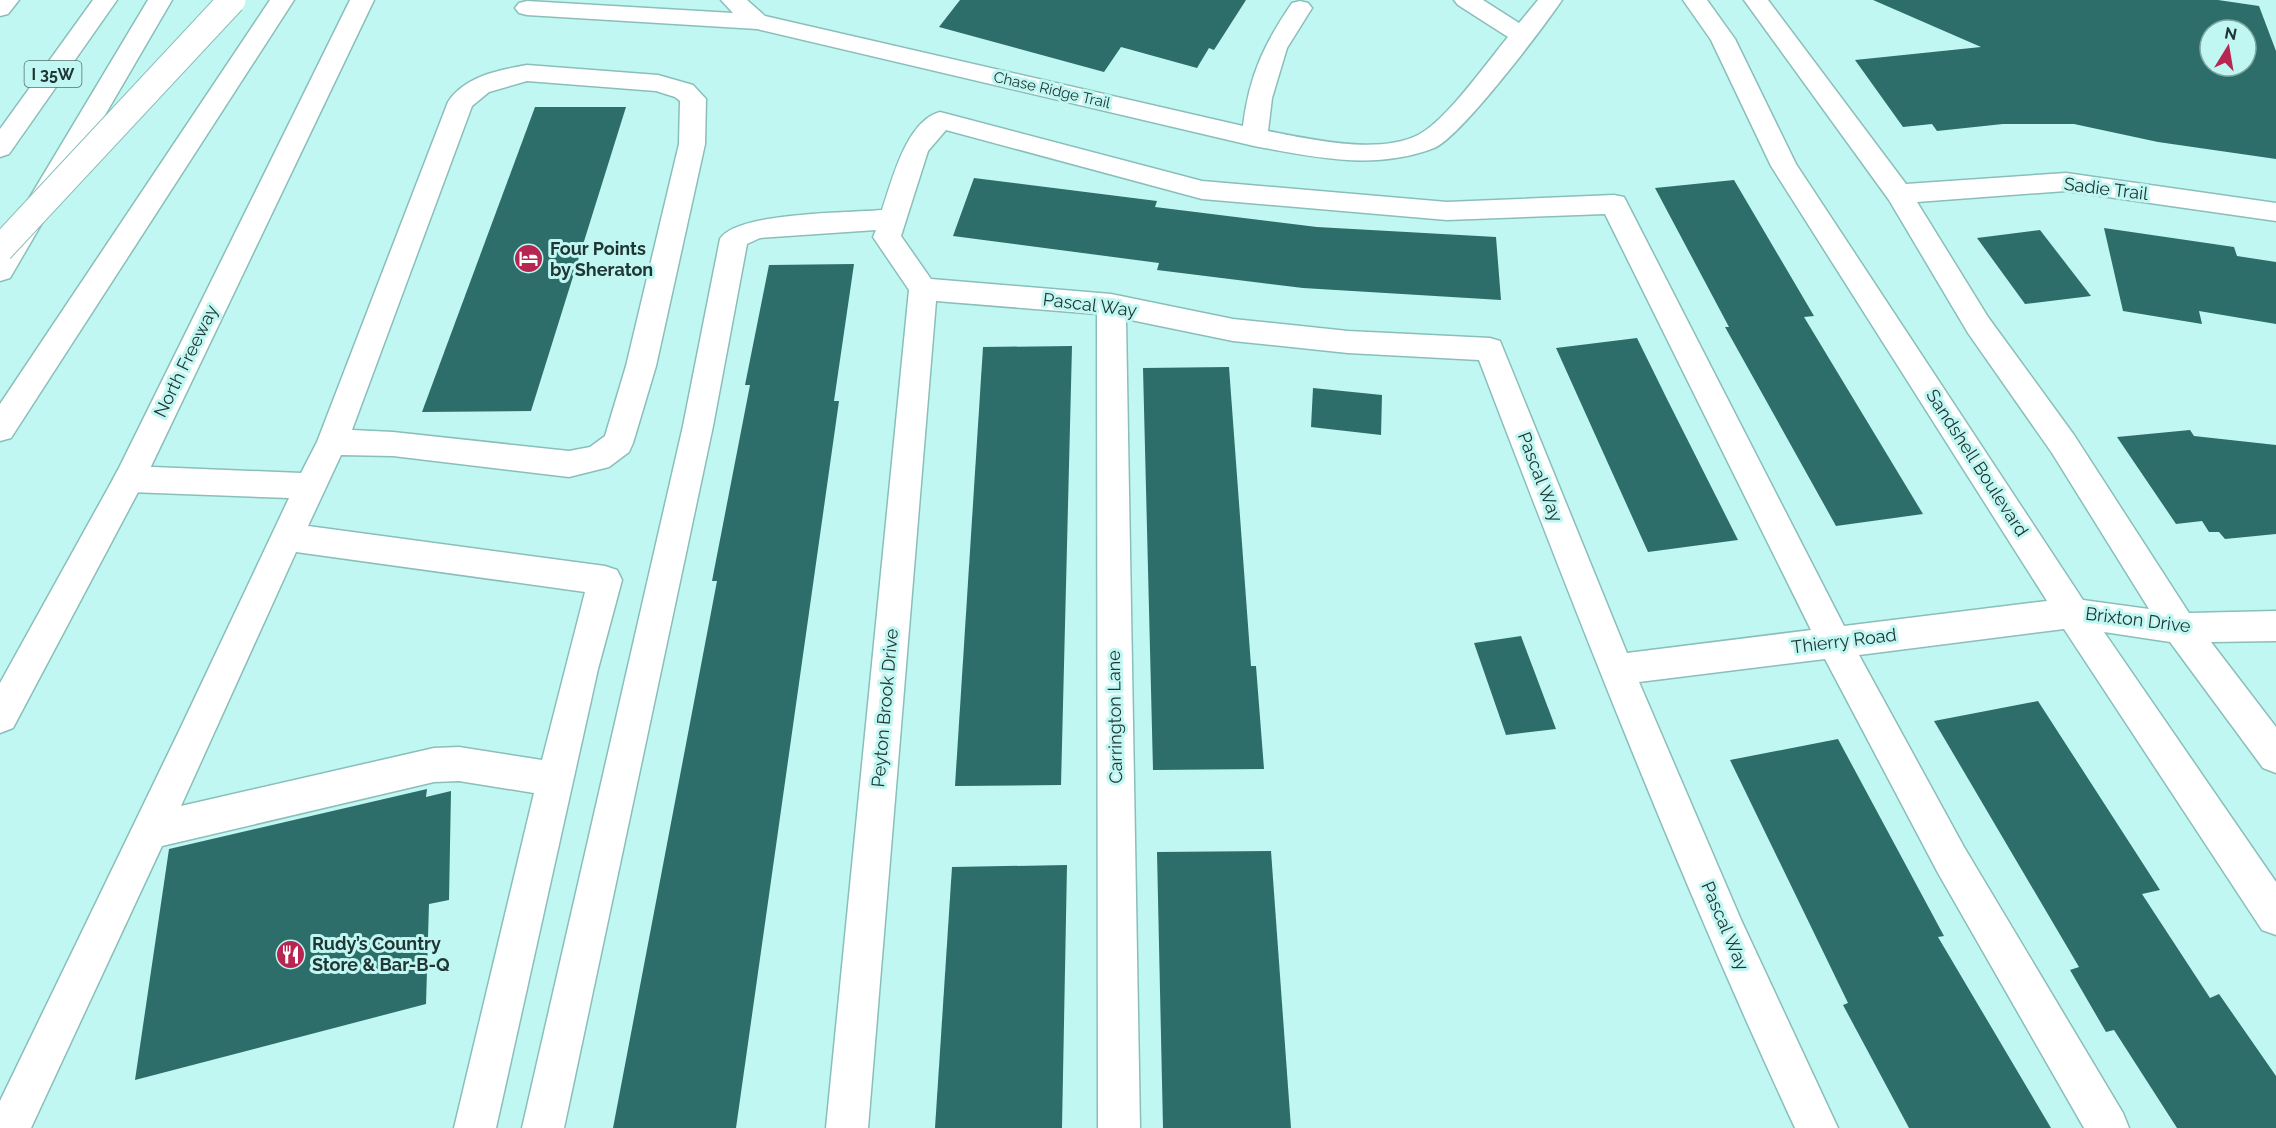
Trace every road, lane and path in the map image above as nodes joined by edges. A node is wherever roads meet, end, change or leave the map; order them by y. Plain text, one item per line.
1 (7, 0) edge
2 (105, 0) edge
3 (160, 0) edge
4 (232, 0) edge
5 (282, 0) edge
6 (362, 0) edge
7 (733, 0) edge
8 (1466, 0) edge
9 (1550, 0) edge
10 (1695, 0) edge
11 (1756, 0) edge
12 (527, 8) dead end
13 (1300, 8) dead end
14 (0, 9) edge
15 (757, 22) junction
16 (1522, 35) junction
17 (1254, 137) junction
18 (0, 148) edge
19 (1899, 195) junction
20 (2276, 212) edge
21 (893, 219) junction
22 (0, 249) edge
23 (0, 271) edge
24 (923, 289) junction
25 (1111, 305) junction
26 (5, 422) edge
27 (332, 442) junction
28 (129, 479) junction
29 (310, 486) junction
30 (285, 537) junction
31 (2073, 613) junction
32 (2276, 626) edge
33 (2181, 628) junction
34 (1834, 642) junction
35 (1615, 670) junction
36 (0, 717) edge
37 (2276, 756) edge
38 (557, 779) junction
39 (151, 831) junction
40 (2276, 916) edge
41 (9, 1128) edge
42 (475, 1128) edge
43 (543, 1128) edge
44 (847, 1128) edge
45 (1119, 1128) edge
46 (1817, 1128) edge
47 (2108, 1128) edge

1 - 14 main road
2 - 18 main road, I 35W
3 - 23 main road
4 - 22 main road, bridge
5 - 26 main road
6 - 28 main road, North Freeway
7 - 15 main road, Chase Ridge Trail
8 - 16 main road
9 - 16 main road, Chase Ridge Trail
10 - 31 main road, Sandshell Boulevard
11 - 19 main road
12 - 15 main road
13 - 17 main road
15 - 17 main road, Chase Ridge Trail
16 - 17 main road, Chase Ridge Trail
19 - 20 main road, Sadie Trail
19 - 33 main road
21 - 24 main road
21 - 34 main road
21 - 43 main road
24 - 25 main road, Pascal Way
24 - 44 main road, Peyton Brook Drive
25 - 35 main road, Pascal Way
25 - 45 main road, Carrington Lane
27 - 27 main road
27 - 29 main road
28 - 29 main road
28 - 36 main road, North Freeway
29 - 30 main road
30 - 38 main road
30 - 39 main road
31 - 33 main road, Brixton Drive
31 - 34 main road, Thierry Road
31 - 40 main road, Sandshell Boulevard
32 - 33 main road, Brixton Drive
33 - 37 main road
34 - 35 main road, Thierry Road
34 - 47 main road
35 - 46 main road, Pascal Way
38 - 39 main road
38 - 42 main road
39 - 41 main road

